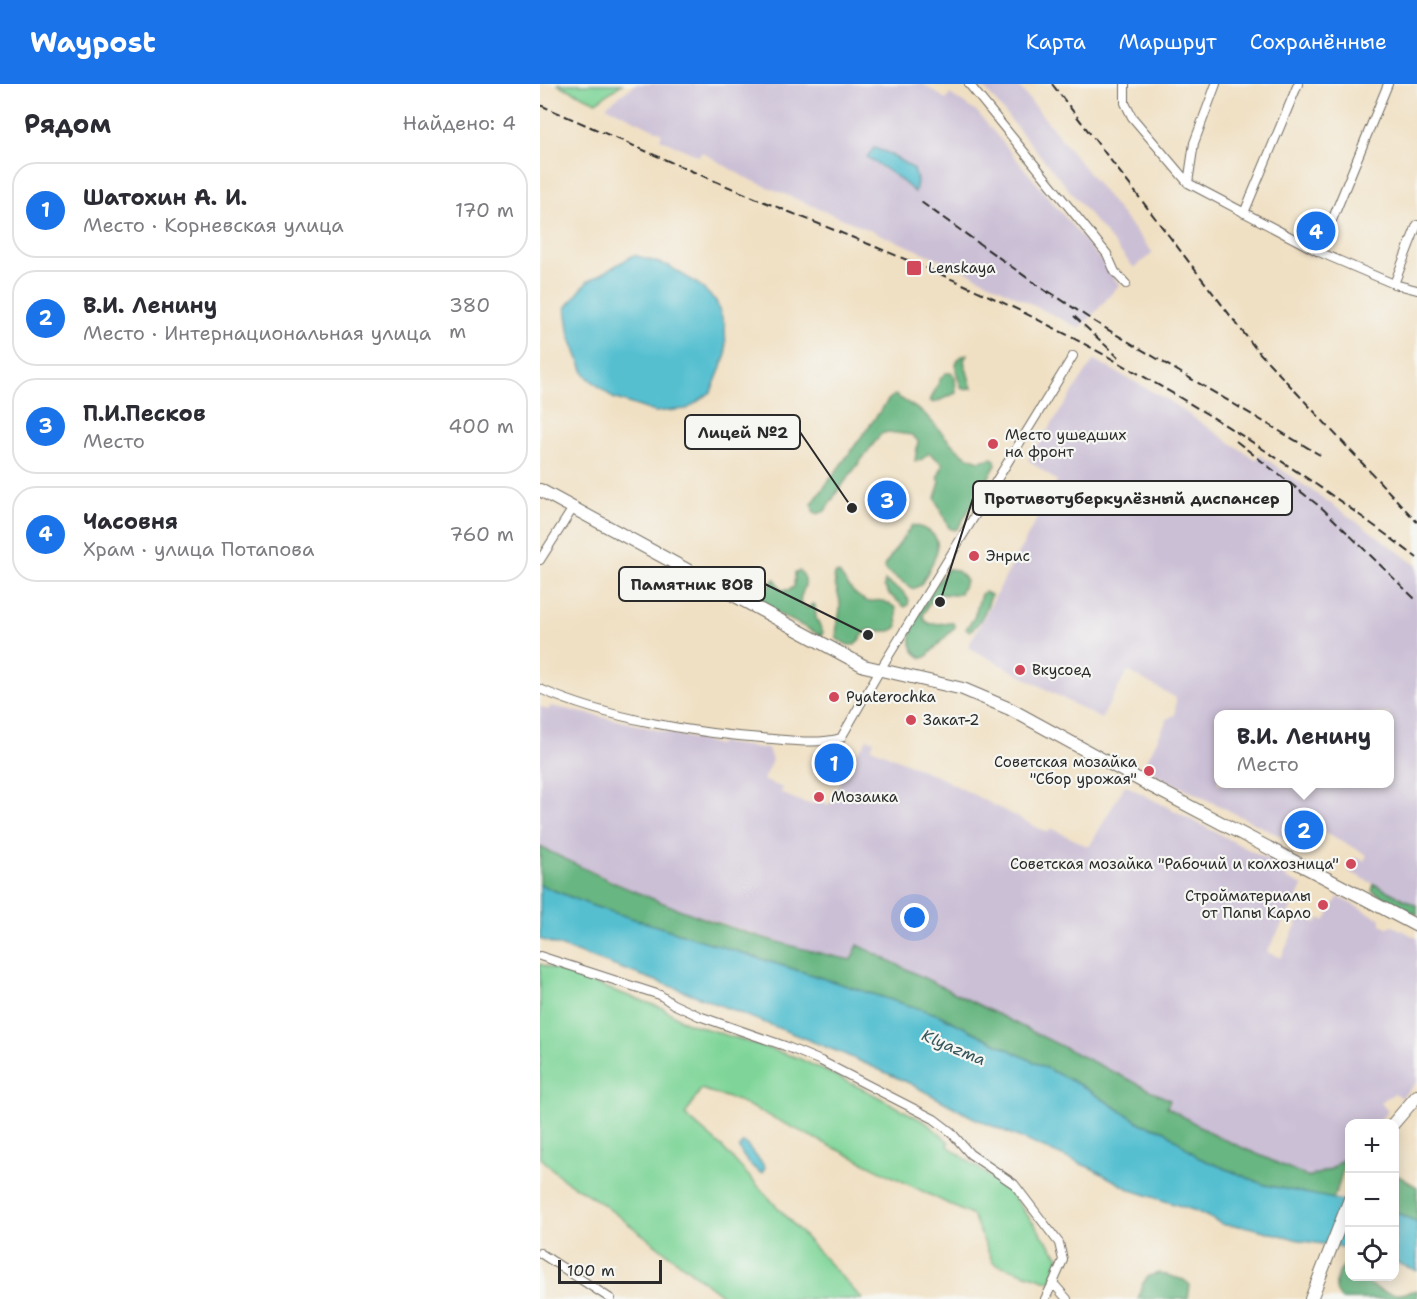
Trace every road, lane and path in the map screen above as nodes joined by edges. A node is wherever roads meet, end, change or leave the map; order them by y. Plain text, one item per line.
1 (969, 84) edge
2 (1125, 84) edge
3 (1216, 84) edge
4 (1298, 84) edge
5 (1388, 84) edge
6 (1188, 183) junction
7 (1244, 213) junction
8 (1417, 225) edge
9 (1319, 252) junction
10 (1126, 284) dead end
11 (1394, 284) junction
12 (1417, 290) edge
13 (1073, 356) dead end
14 (540, 490) edge
15 (573, 508) junction
16 (540, 560) edge
17 (880, 670) junction
18 (540, 689) edge
19 (1417, 926) edge
20 (540, 956) edge
21 (1417, 1096) edge
22 (1397, 1119) edge
23 (1345, 1212) edge
24 (540, 1253) edge
25 (1053, 1283) junction
26 (1313, 1295) edge
27 (611, 1299) edge
28 (1045, 1299) edge
29 (1068, 1299) edge

1 - 10 street
2 - 6 street
3 - 6 street
4 - 7 street
5 - 9 street
6 - 7 street
7 - 9 street
8 - 11 street
9 - 11 street
11 - 12 street
13 - 17 street
14 - 15 street
15 - 16 street
15 - 17 street
17 - 18 street
17 - 19 street
20 - 25 street
21 - 22 street
23 - 26 street
24 - 27 street
25 - 28 street
25 - 29 street

